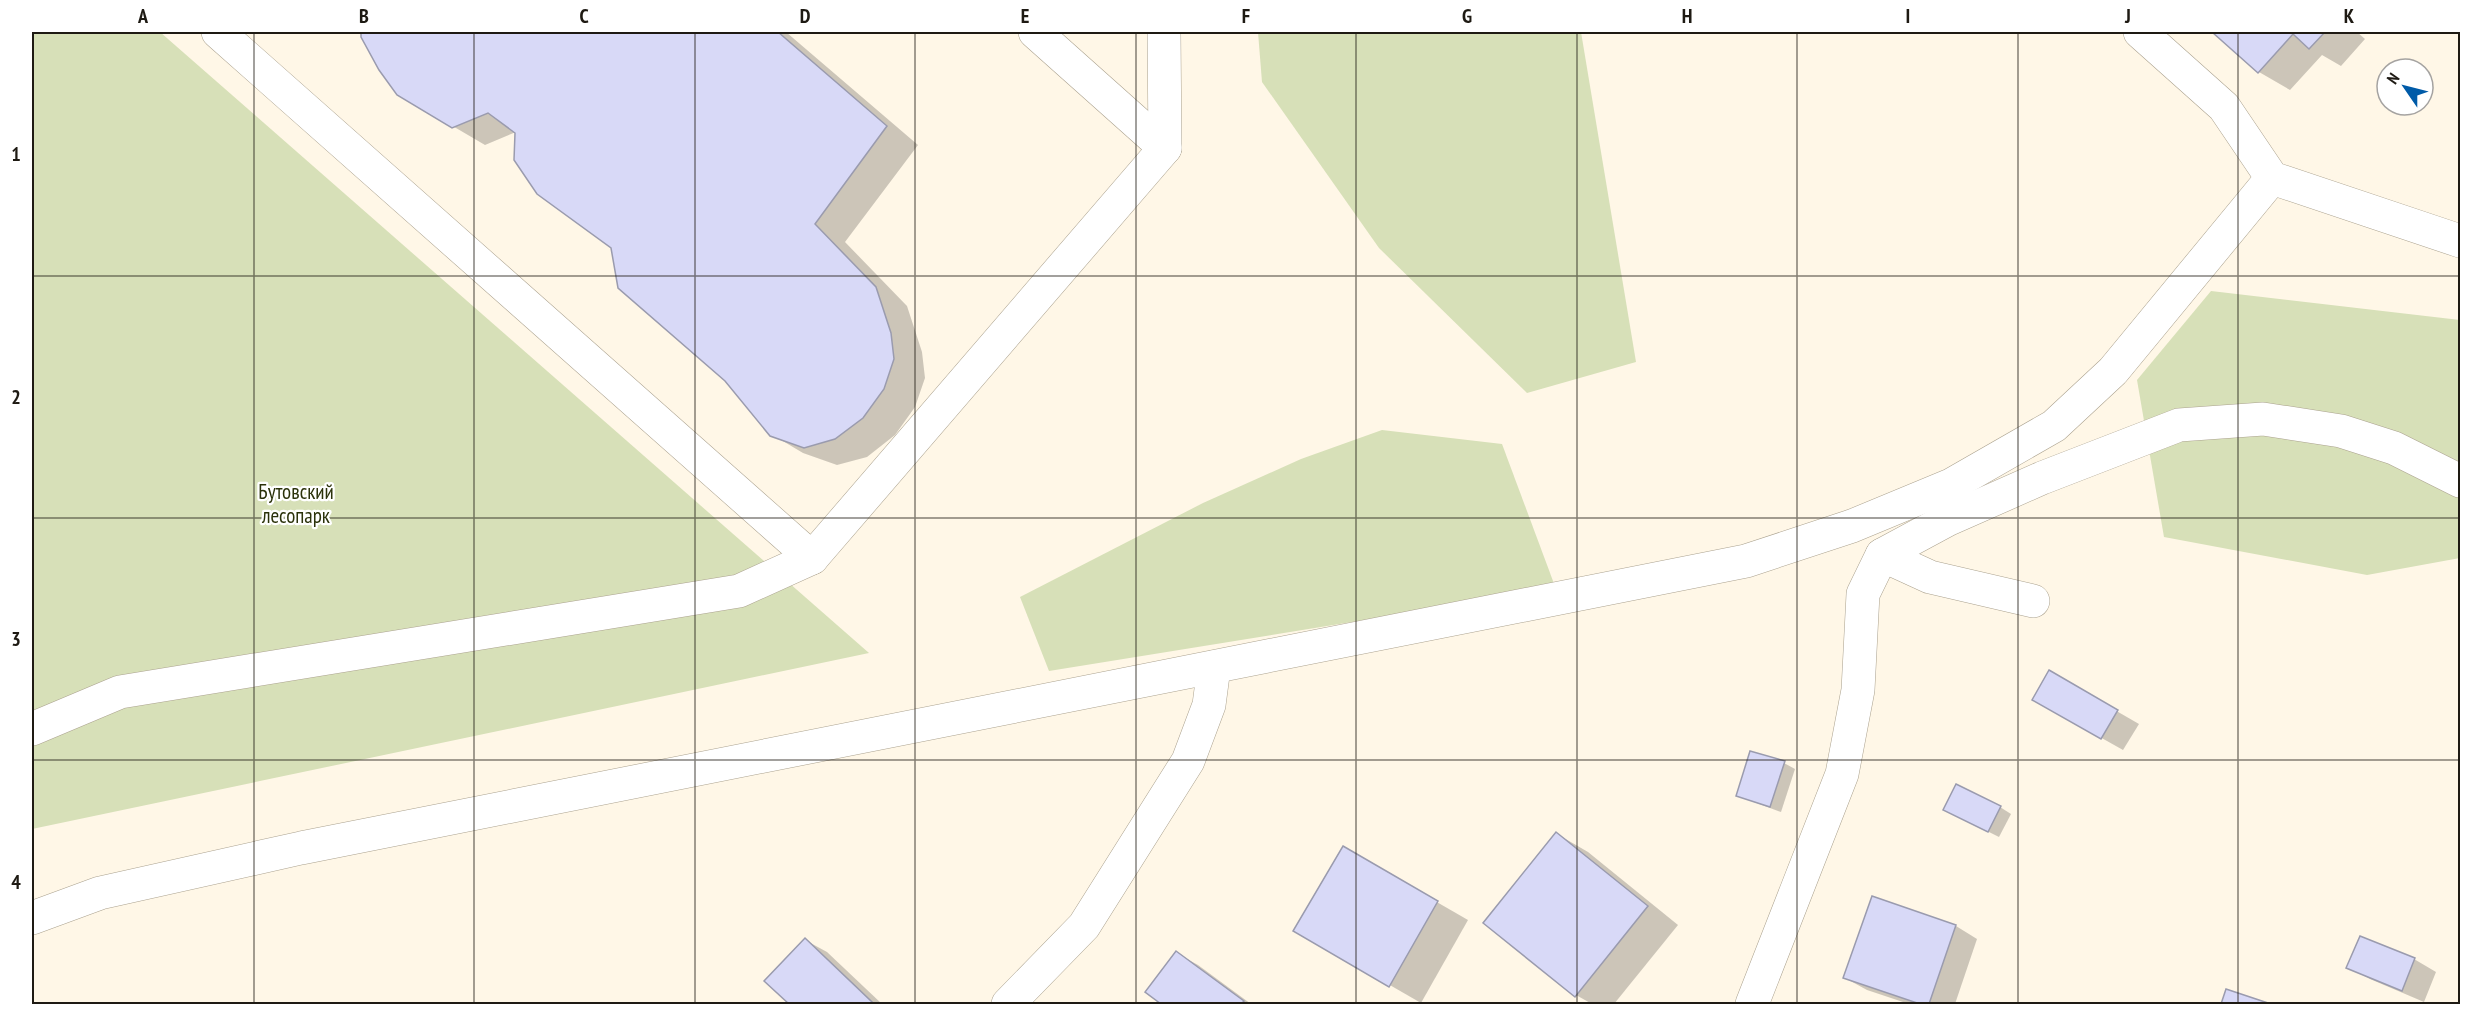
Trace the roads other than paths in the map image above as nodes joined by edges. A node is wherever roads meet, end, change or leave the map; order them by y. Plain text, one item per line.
1 (219, 32) edge
2 (1035, 32) edge
3 (1164, 32) edge
4 (2140, 32) edge
5 (1165, 148) junction
6 (2272, 178) junction
7 (2460, 241) edge
8 (2460, 481) edge
9 (1882, 555) junction
10 (812, 558) junction
11 (2033, 601) dead end
12 (1214, 667) junction
13 (32, 729) edge
14 (32, 918) edge
15 (1008, 1005) edge
16 (1752, 1005) edge

1 - 10 street
2 - 5 street
3 - 5 street
4 - 6 street
5 - 10 street
6 - 7 street
6 - 12 street
8 - 9 street
9 - 11 street
9 - 16 street
10 - 13 street
12 - 14 street
12 - 15 street

